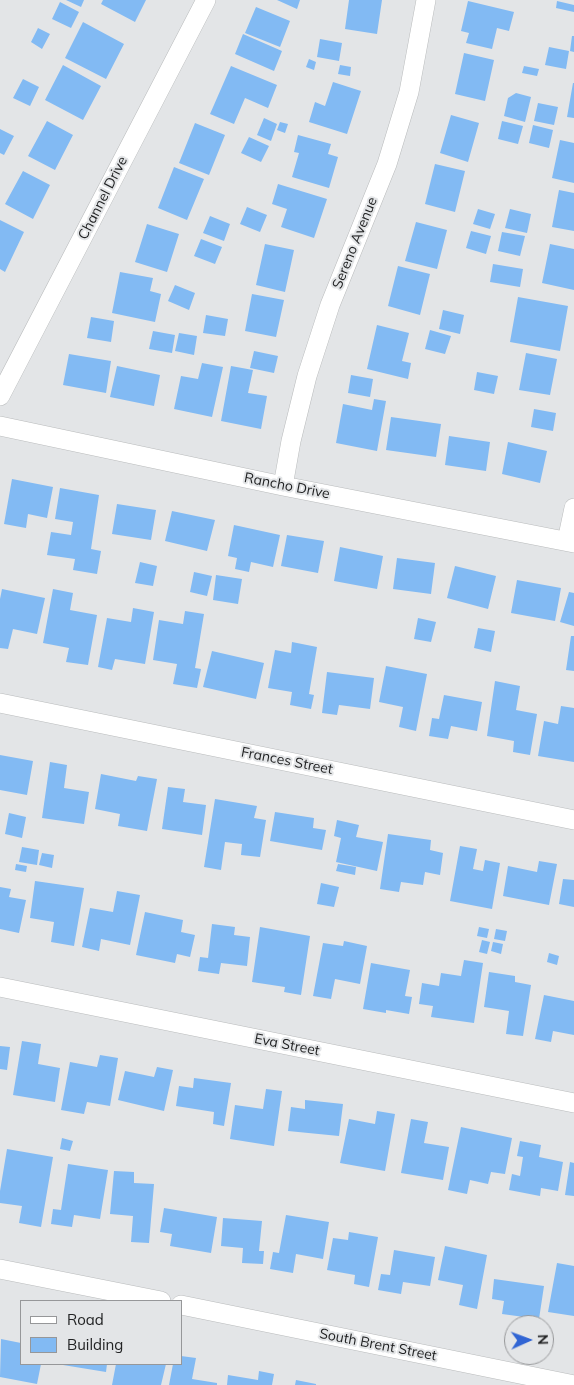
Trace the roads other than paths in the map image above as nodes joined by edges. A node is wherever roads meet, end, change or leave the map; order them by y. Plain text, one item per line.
1 (206, 0) edge
2 (426, 0) edge
3 (0, 396) edge
4 (0, 426) edge
5 (283, 486) junction
6 (574, 508) edge
7 (571, 542) edge
8 (0, 703) edge
9 (574, 820) edge
10 (0, 987) edge
11 (574, 1102) edge
12 (0, 1269) edge
13 (155, 1300) edge
14 (182, 1306) edge
15 (574, 1385) edge

1 - 3 street, Channel Drive
2 - 5 street, Sereno Avenue
4 - 5 street, Rancho Drive
5 - 7 street, Rancho Drive
6 - 7 street
8 - 9 street, Frances Street
10 - 11 street, Eva Street
12 - 13 street
14 - 15 street, South Brent Street

